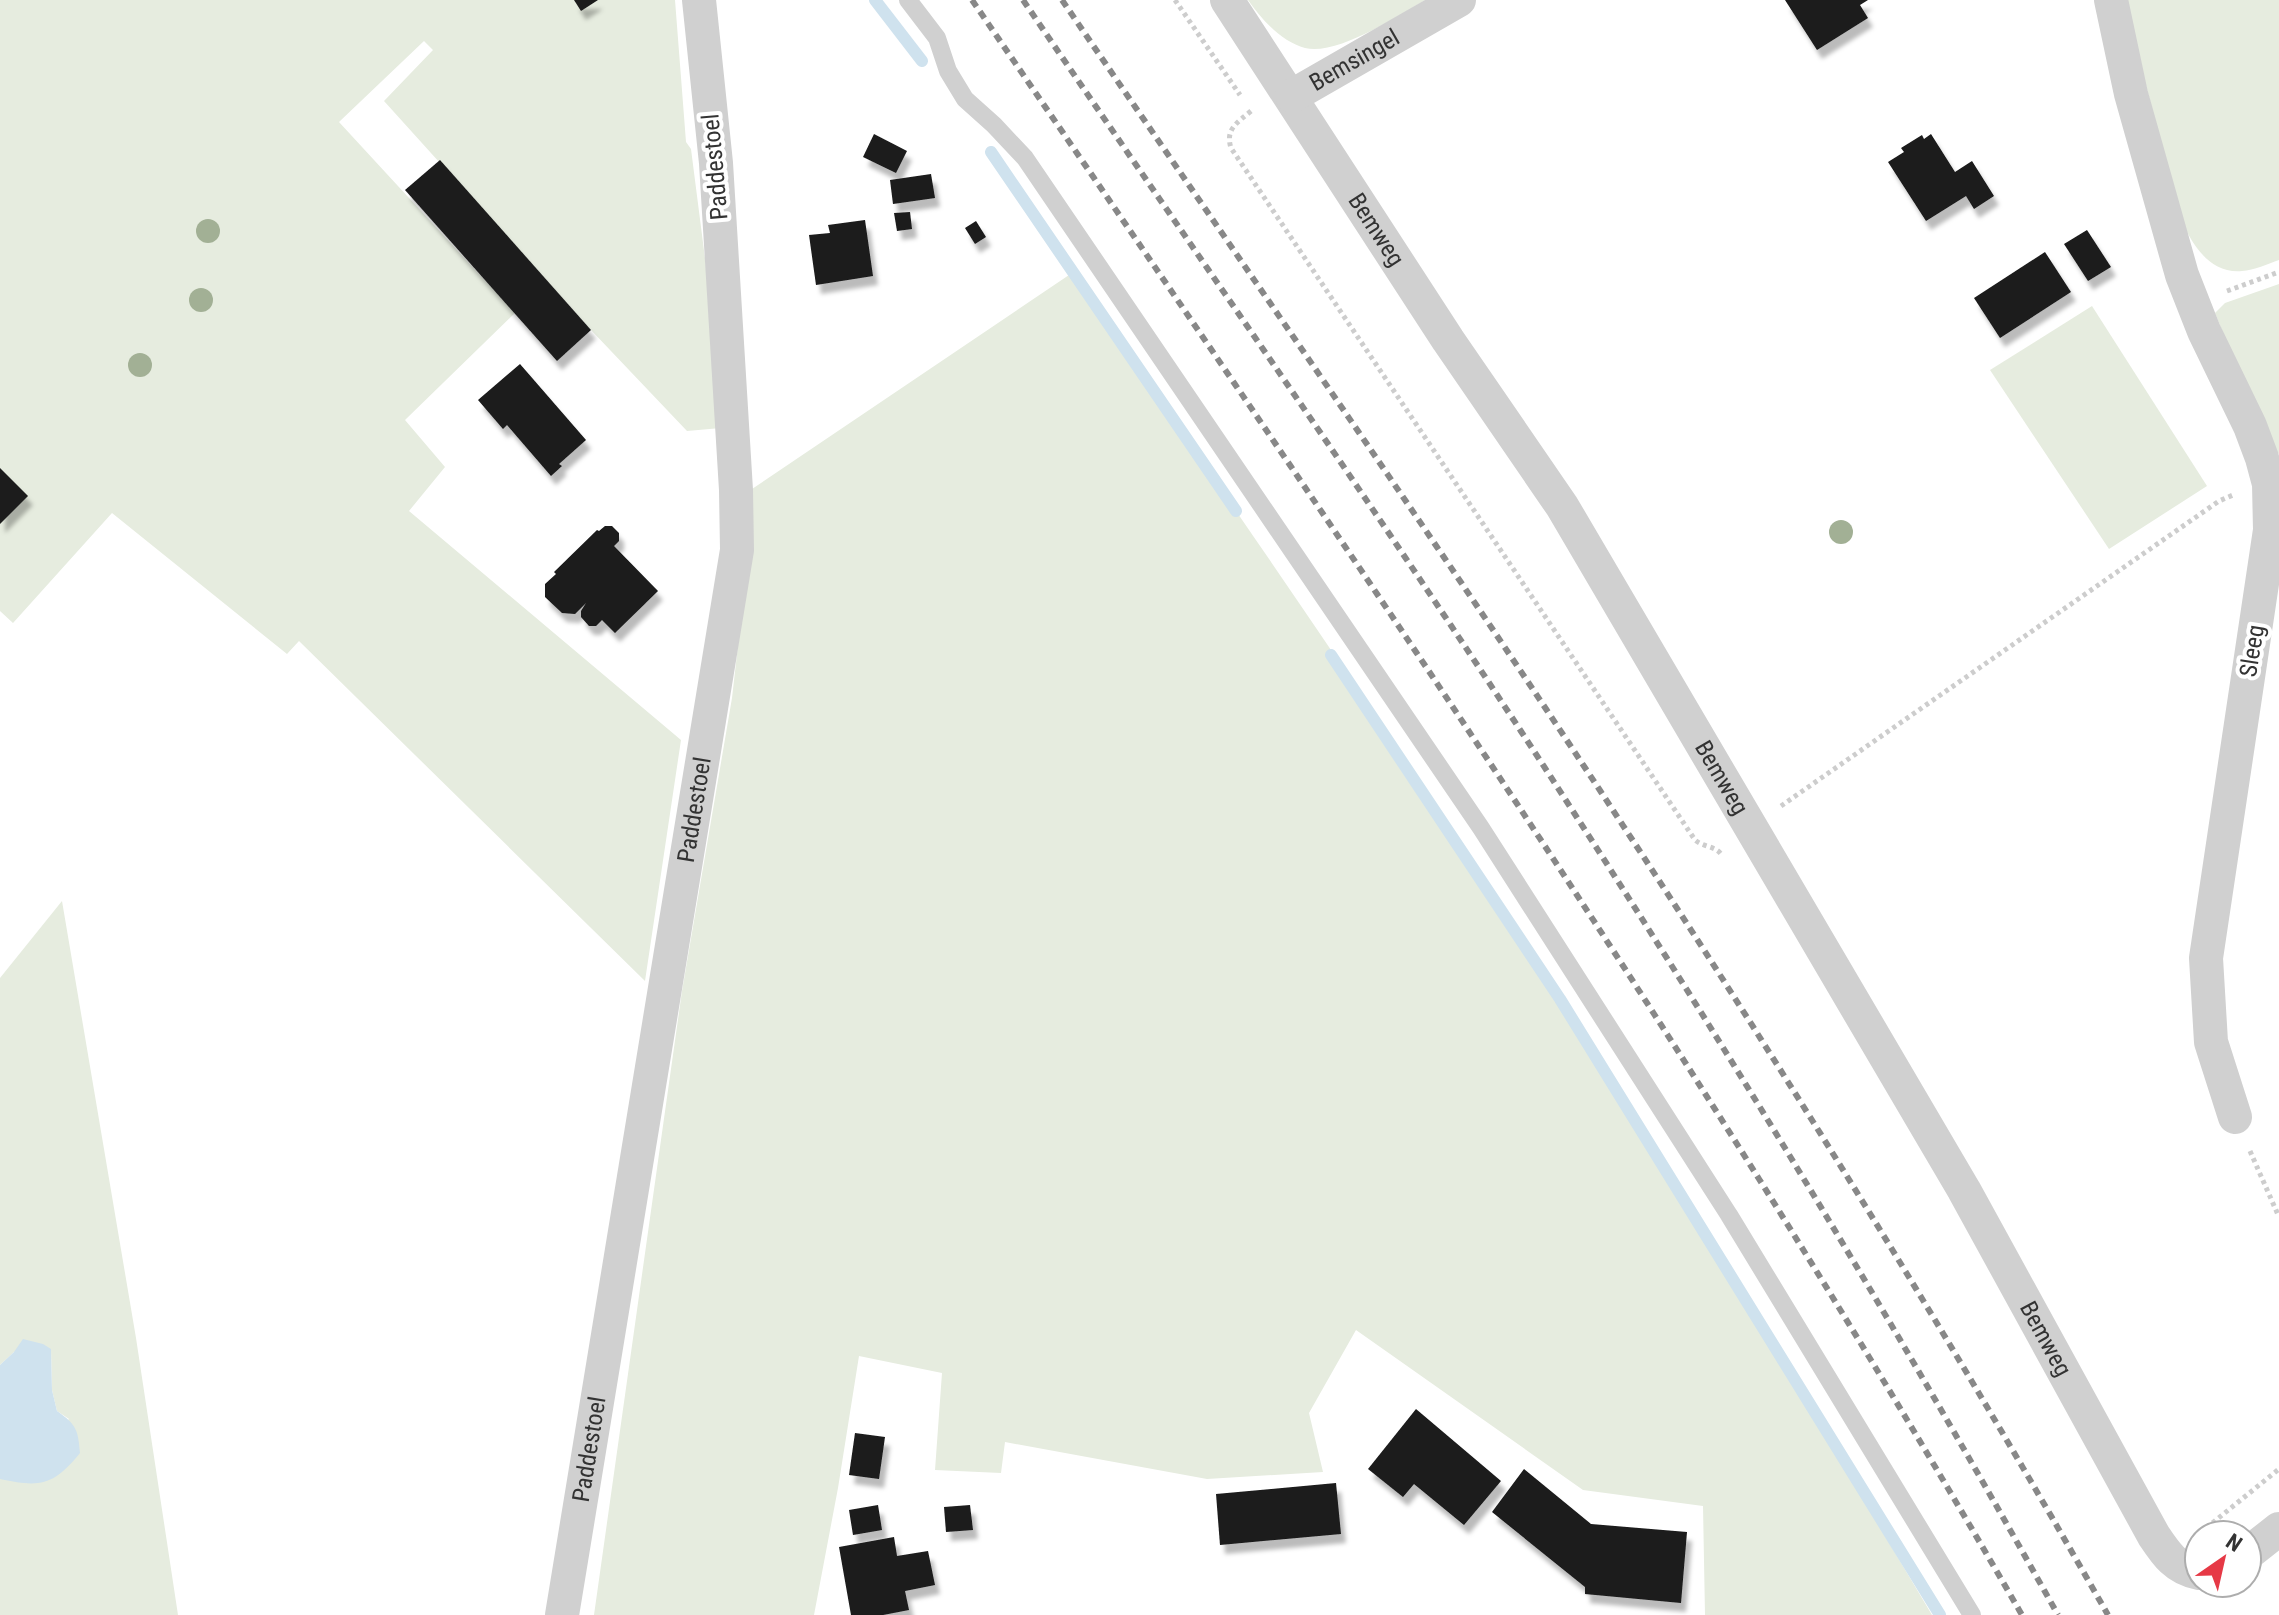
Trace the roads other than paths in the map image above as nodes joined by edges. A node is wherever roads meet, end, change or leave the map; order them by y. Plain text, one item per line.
1 (699, 0) edge
2 (908, 0) edge
3 (1227, 0) edge
4 (1459, 0) edge
5 (2111, 0) edge
6 (1292, 96) junction
7 (2235, 1117) road end
8 (2279, 1529) edge
9 (2263, 1542) edge
10 (2183, 1565) edge
11 (562, 1615) edge
12 (1972, 1615) edge

1 - 11 street, Paddestoel
2 - 12 lane
3 - 6 street, Bemweg
4 - 6 street, Bemsingel
5 - 7 street, Sleeg
6 - 10 street, Bemweg
8 - 9 street

